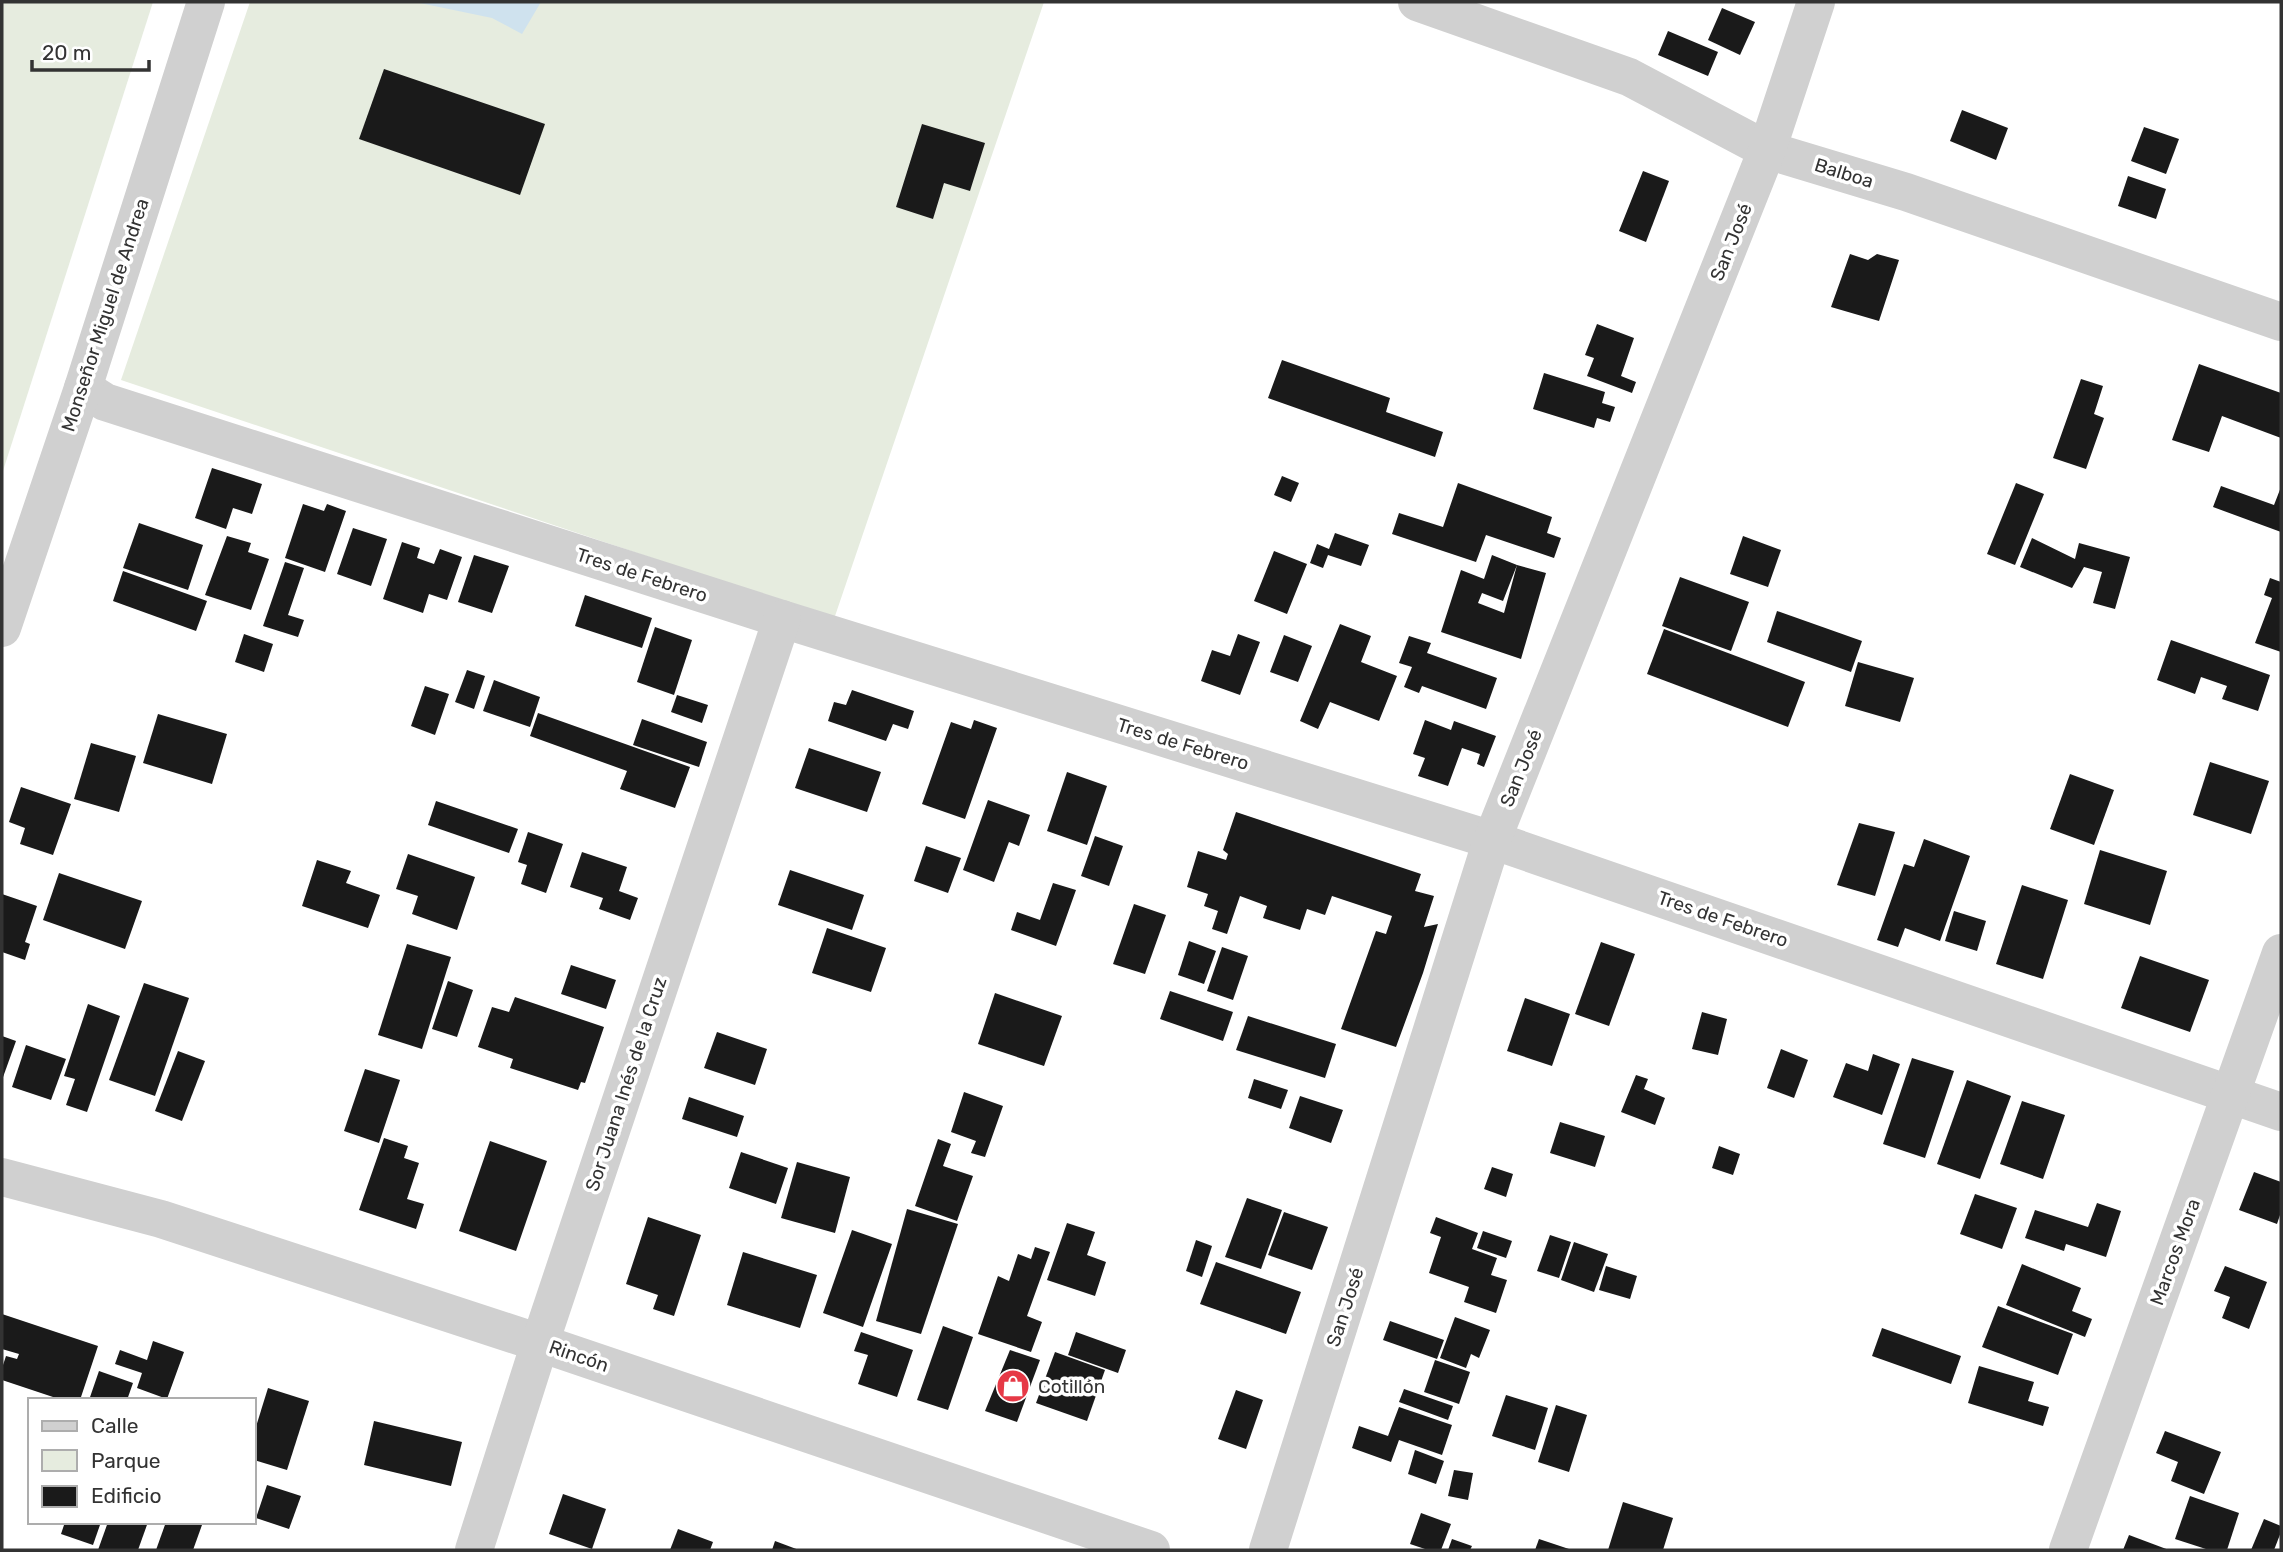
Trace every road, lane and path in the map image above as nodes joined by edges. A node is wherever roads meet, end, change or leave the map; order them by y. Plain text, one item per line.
1 (206, 2) edge
2 (1417, 2) edge
3 (1816, 2) edge
4 (1768, 150) junction
5 (2281, 322) edge
6 (83, 388) junction
7 (782, 620) junction
8 (2, 628) edge
9 (1492, 839) junction
10 (2281, 953) edge
11 (2232, 1094) junction
12 (2281, 1112) edge
13 (2, 1177) edge
14 (540, 1343) junction
15 (474, 1550) edge
16 (1151, 1550) edge
17 (1268, 1550) edge
18 (2068, 1550) edge

1 - 6 street, Monseñor Miguel de Andrea
2 - 4 street, Balboa
3 - 4 street, San José
4 - 5 street, Balboa
4 - 9 street, San José
6 - 7 street, Tres de Febrero
6 - 8 street, Monseñor Miguel de Andrea
7 - 9 street, Tres de Febrero
7 - 14 street, Sor Juana Inés de la Cruz
9 - 11 street, Tres de Febrero
9 - 17 street, San José
10 - 11 street, Marcos Mora
11 - 12 street, Tres de Febrero
11 - 18 street, Marcos Mora
13 - 14 street, Rincón
14 - 15 street, Sor Juana Inés de la Cruz
14 - 16 street, Rincón

